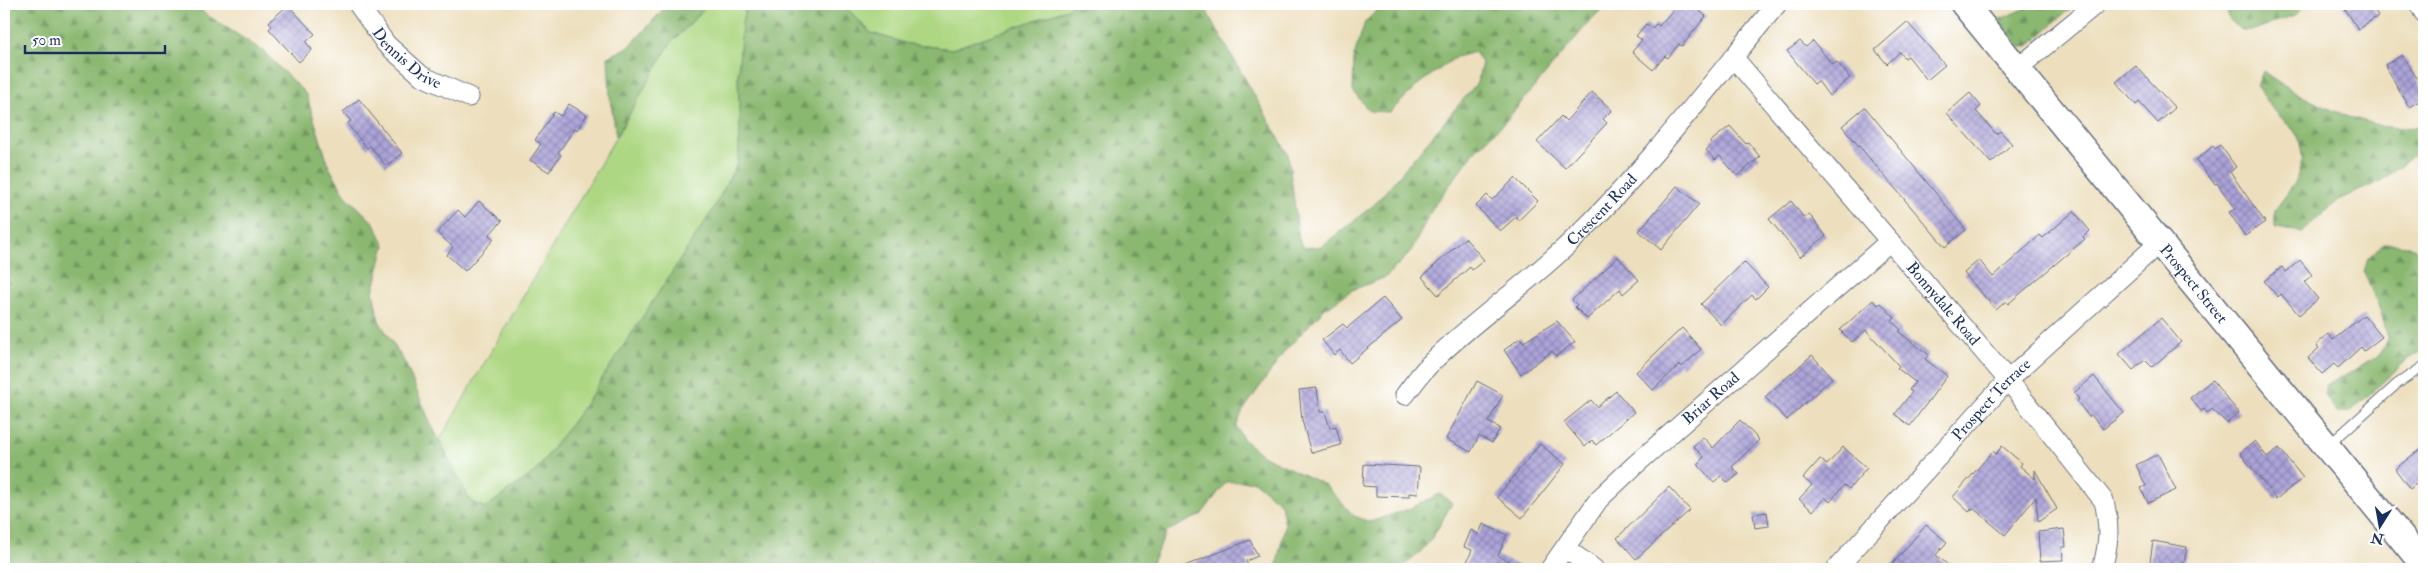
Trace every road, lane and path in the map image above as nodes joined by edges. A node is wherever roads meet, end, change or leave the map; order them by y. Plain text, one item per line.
1 (358, 4) edge
2 (1777, 4) edge
3 (1964, 4) edge
4 (2096, 4) edge
5 (2419, 4) edge
6 (2424, 13) edge
7 (1733, 57) junction
8 (2018, 68) junction
9 (469, 97) dead end
10 (1890, 241) junction
11 (2159, 243) junction
12 (2424, 366) edge
13 (2008, 380) junction
14 (1405, 395) dead end
15 (2327, 446) junction
16 (1565, 548) junction
17 (2424, 566) edge
18 (1550, 569) edge
19 (1594, 569) edge
20 (1836, 569) edge
21 (2102, 569) edge

1 - 9 street, Dennis Drive
2 - 7 street, Crescent Road
3 - 8 main road, Prospect Street
4 - 8 street
5 - 6 street
7 - 10 street, Bonnydale Road
7 - 14 street, Crescent Road
8 - 11 main road, Prospect Street
10 - 13 street, Bonnydale Road
10 - 16 street, Briar Road
11 - 13 street, Prospect Terrace
11 - 15 main road, Prospect Street
12 - 15 lane
13 - 20 street, Prospect Terrace
13 - 21 street, Bonnydale Road
15 - 17 main road, Prospect Street
16 - 18 street, Briar Road
16 - 19 street

